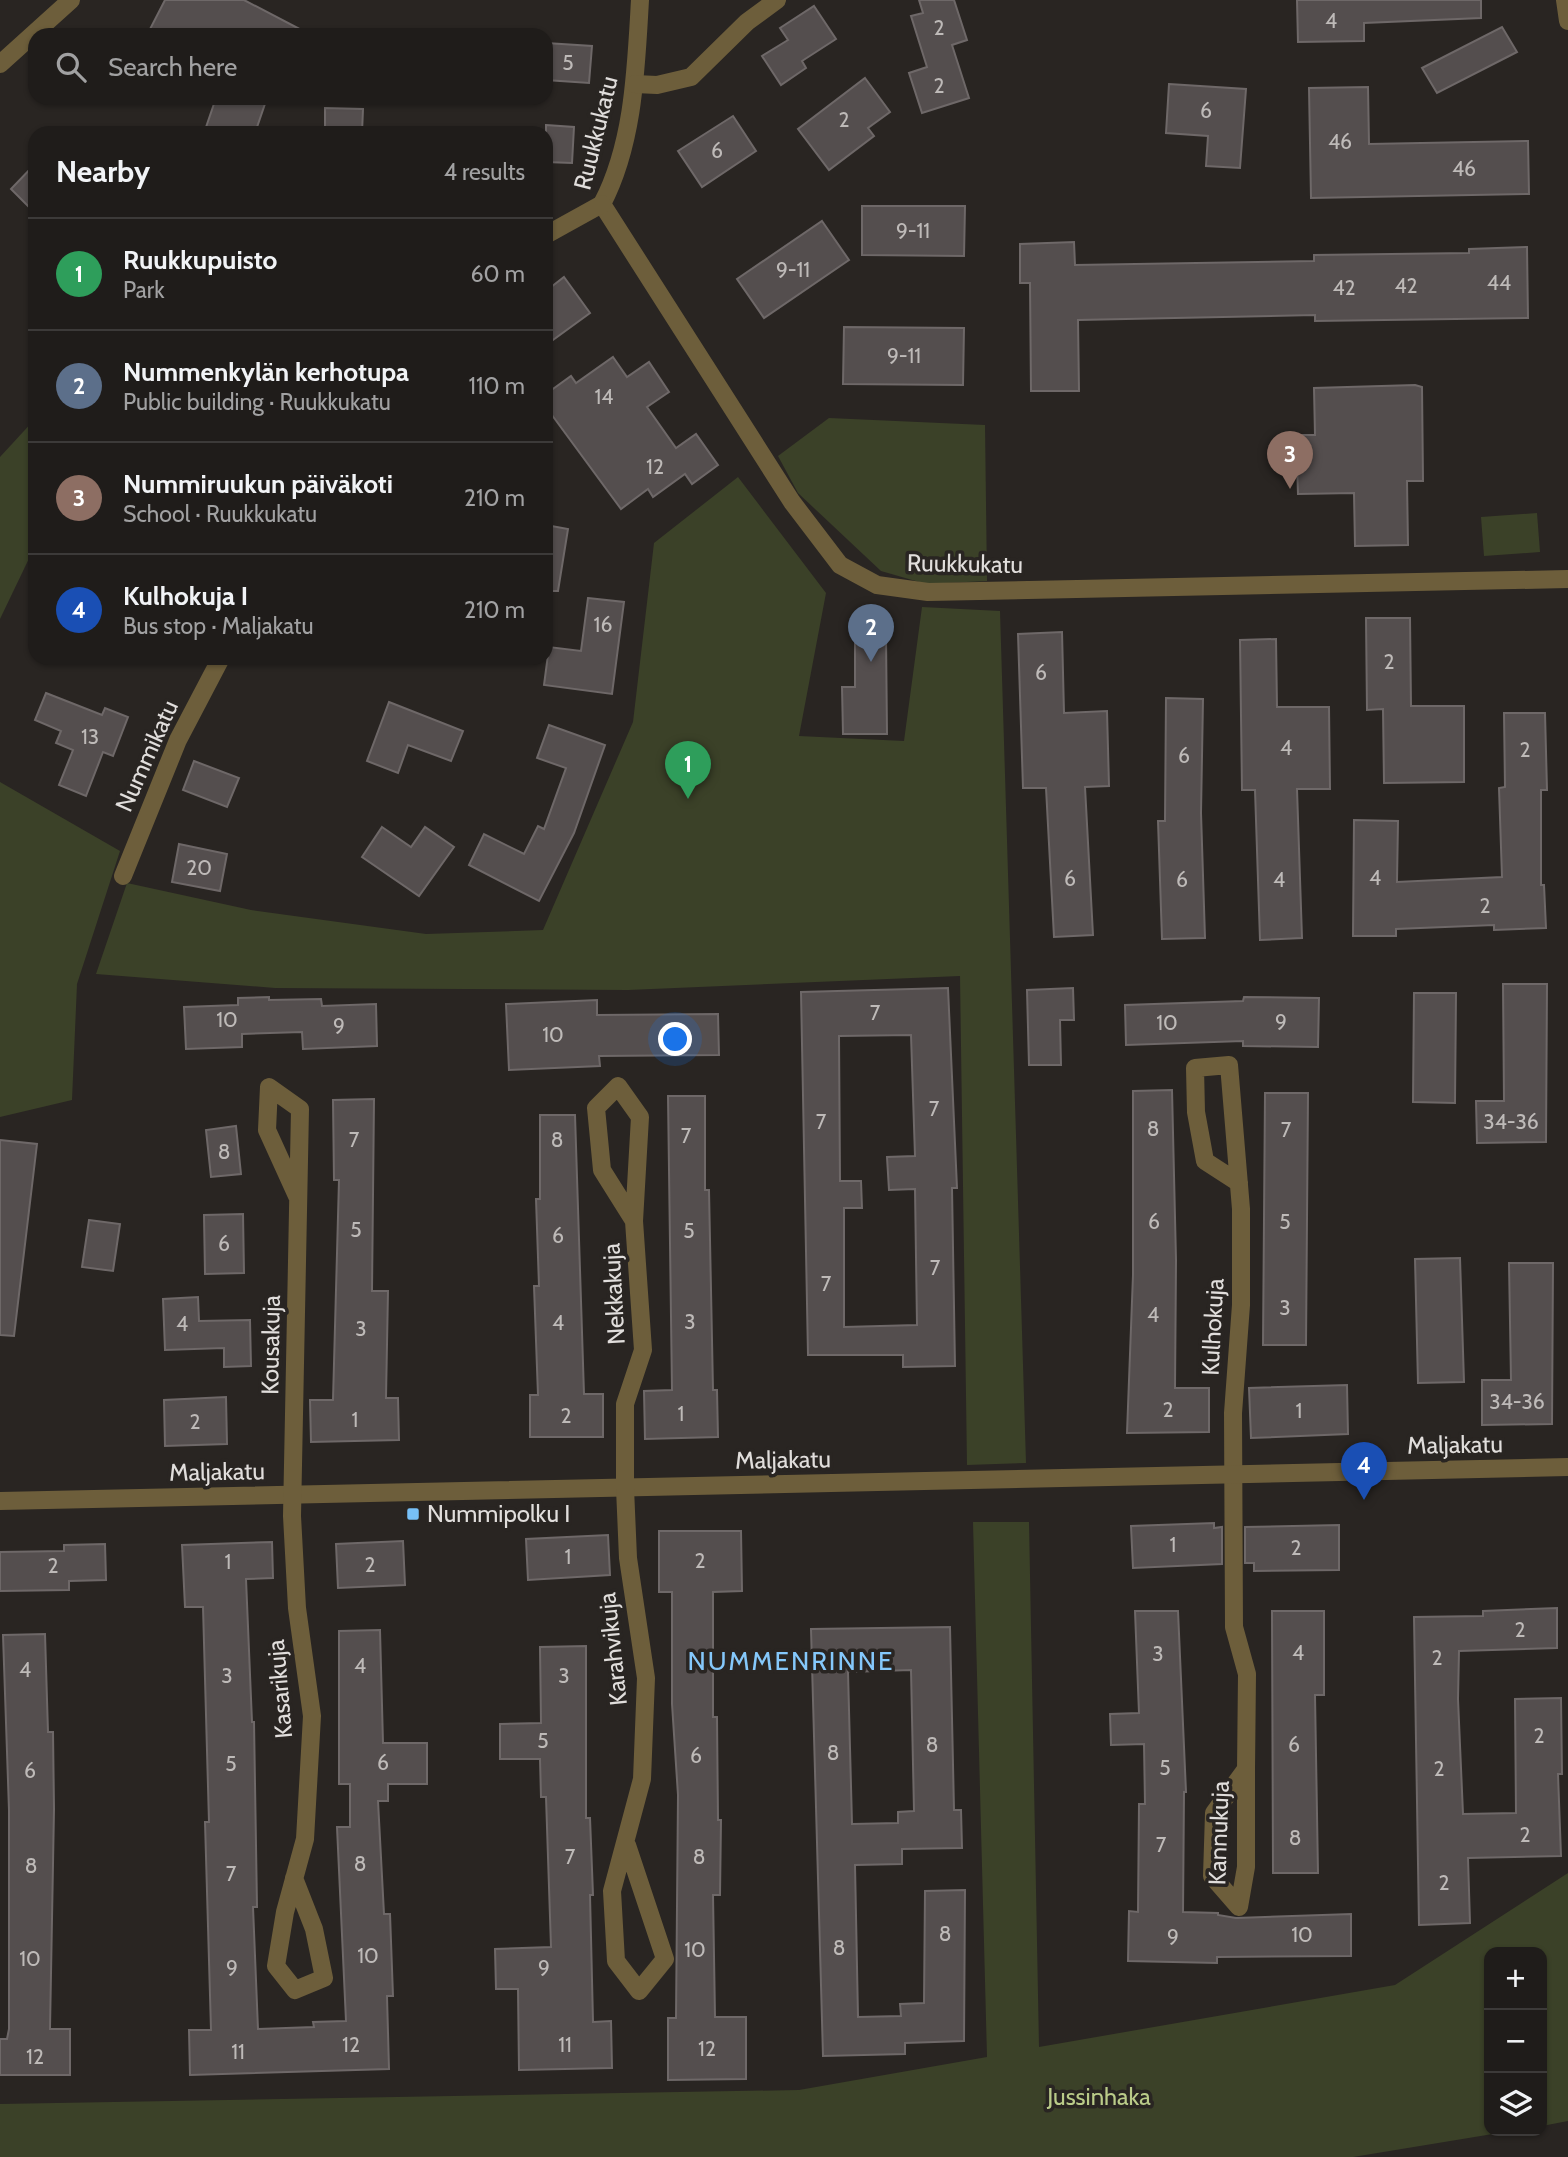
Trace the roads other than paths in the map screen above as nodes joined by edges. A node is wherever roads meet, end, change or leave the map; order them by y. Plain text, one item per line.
1 (71, 0) edge
2 (640, 0) edge
3 (777, 0) edge
4 (1565, 0) edge
5 (1568, 22) edge
6 (40, 28) edge
7 (28, 39) edge
8 (0, 64) edge
9 (635, 84) junction
10 (602, 204) junction
11 (553, 231) edge
12 (1568, 579) edge
13 (217, 665) edge
14 (123, 876) dead end
15 (1239, 1183) junction
16 (297, 1196) junction
17 (634, 1221) junction
18 (1568, 1467) edge
19 (1234, 1474) junction
20 (625, 1488) junction
21 (293, 1495) junction
22 (0, 1501) edge
23 (1246, 1769) junction
24 (626, 1845) junction
25 (294, 1878) junction

1 - 6 street
2 - 9 street, Ruukkukatu
3 - 9 street
4 - 5 street
7 - 8 street
9 - 10 street, Ruukkukatu
10 - 11 street
10 - 12 street, Ruukkukatu
13 - 14 street, Nummikatu
15 - 15 street, Kulhokuja
15 - 19 street, Kulhokuja
16 - 16 street, Kousakuja
16 - 21 street, Kousakuja
17 - 17 street, Nekkakuja
17 - 20 street, Nekkakuja
18 - 19 street, Maljakatu
19 - 20 street, Maljakatu
19 - 23 street, Kannukuja
20 - 21 street, Maljakatu
20 - 24 street, Karahvikuja
21 - 22 street, Maljakatu
21 - 25 street, Kasarikuja
23 - 23 street, Kannukuja
24 - 24 street, Karahvikuja
25 - 25 street, Kasarikuja

